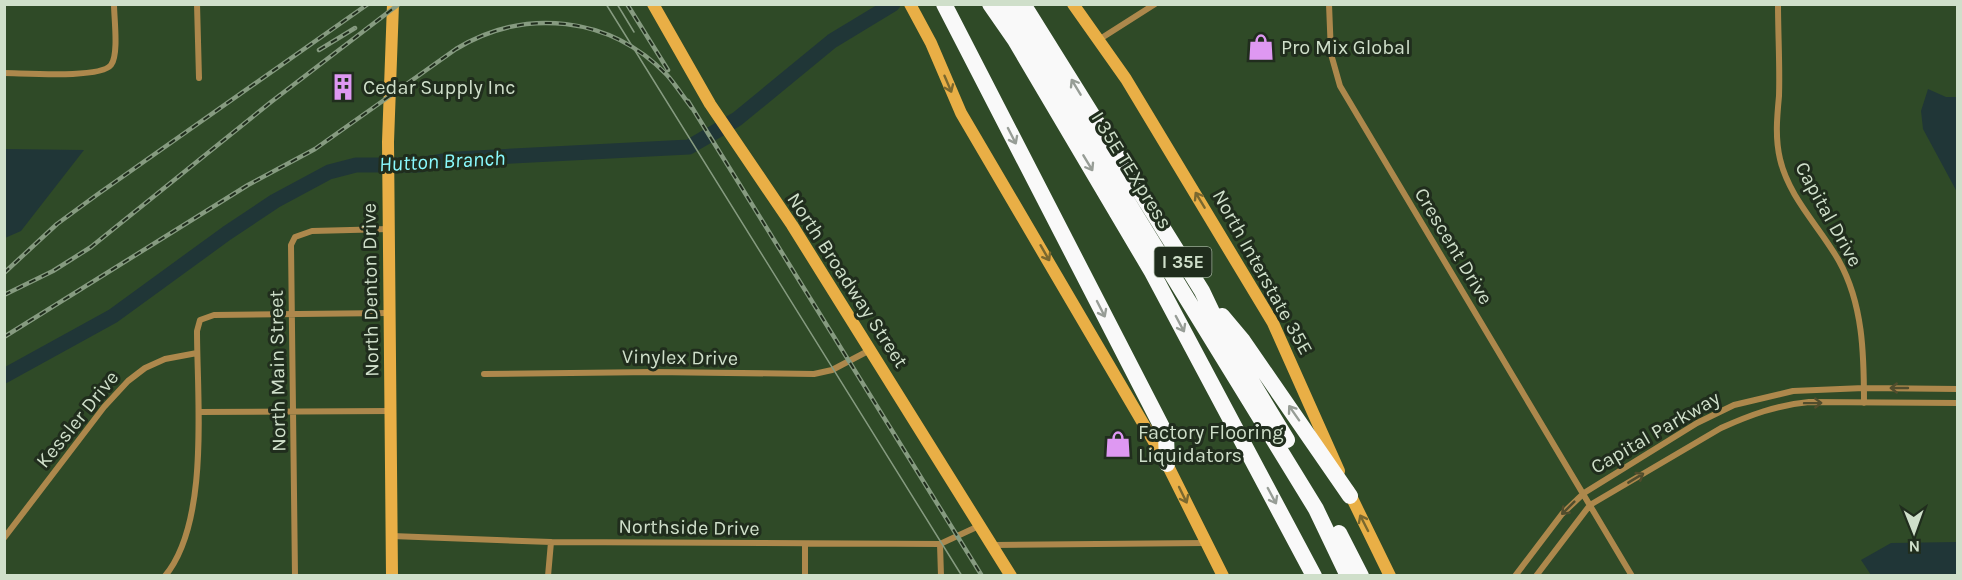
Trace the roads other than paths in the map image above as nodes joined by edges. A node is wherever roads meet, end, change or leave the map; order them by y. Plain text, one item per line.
1 (114, 4) edge
2 (198, 4) edge
3 (393, 4) edge
4 (653, 4) edge
5 (910, 4) edge
6 (944, 4) edge
7 (990, 4) edge
8 (1006, 4) edge
9 (1023, 4) edge
10 (1073, 4) edge
11 (1155, 4) edge
12 (1329, 4) edge
13 (1778, 4) edge
14 (1027, 34) junction
15 (1100, 39) junction
16 (4, 73) edge
17 (199, 78) dead end
18 (389, 230) junction
19 (1202, 291) junction
20 (390, 314) junction
21 (294, 316) junction
22 (870, 350) junction
23 (197, 352) junction
24 (484, 374) dead end
25 (1864, 388) junction
26 (1958, 389) edge
27 (1864, 403) junction
28 (1958, 403) edge
29 (294, 410) junction
30 (391, 411) junction
31 (200, 412) junction
32 (1167, 464) junction
33 (1584, 493) junction
34 (1350, 496) junction
35 (1590, 505) junction
36 (981, 525) junction
37 (392, 536) junction
38 (4, 538) edge
39 (551, 542) junction
40 (1205, 543) junction
41 (940, 544) junction
42 (805, 545) junction
43 (994, 545) junction
44 (165, 576) edge
45 (295, 576) edge
46 (392, 576) edge
47 (548, 576) edge
48 (805, 576) edge
49 (941, 576) edge
50 (1011, 576) edge
51 (1223, 576) edge
52 (1314, 576) edge
53 (1348, 576) edge
54 (1362, 576) edge
55 (1390, 576) edge
56 (1515, 576) edge
57 (1536, 576) edge
58 (1632, 576) edge

1 - 16 street
2 - 17 street
3 - 18 main road, North Denton Drive
4 - 22 main road, North Broadway Street
5 -> 32 main road
6 -> 32 highway
7 - 14 highway, I 35E
8 - 14 highway, I 35E TEXpress
9 - 14 highway, I 35E
10 - 15 main road, North Interstate 35E
11 - 15 street
12 - 33 street, Crescent Drive
13 - 25 street, Capital Drive
19 -> 14 highway, I 35E
14 -> 52 highway, I 35E
14 - 53 highway, I 35E TEXpress
34 -> 15 main road, North Interstate 35E
18 - 20 main road, North Denton Drive
18 - 21 street, North Main Street
34 -> 19 highway
19 - 54 highway, I 35E
20 - 21 street
20 - 30 main road, North Denton Drive
21 - 23 street
21 - 29 street, North Main Street
22 - 24 street, Vinylex Drive
22 - 36 main road, North Broadway Street
23 - 31 street
23 - 38 street, Kessler Drive
26 -> 25 street, Capital Parkway
25 - 27 street, Capital Drive
25 - 33 street, Capital Parkway
27 - 28 street, Capital Parkway
35 -> 27 street, Capital Parkway
29 - 30 street
29 - 31 street
29 - 45 street, North Main Street
30 - 37 main road, North Denton Drive
31 - 44 street
32 -> 40 main road
33 - 35 street, Crescent Drive
33 -> 56 street, Capital Parkway
55 -> 34 main road, North Interstate 35E
35 - 57 street, Capital Parkway
35 - 58 street, Crescent Drive
36 - 41 street, Northside Drive
36 - 43 main road, North Broadway Street
37 - 39 street, Northside Drive
37 - 46 main road, North Denton Drive
39 - 42 street, Northside Drive
39 - 47 street
40 - 43 street
40 - 51 main road
41 - 42 street, Northside Drive
41 - 49 street
42 - 48 street
43 - 50 main road, North Broadway Street

